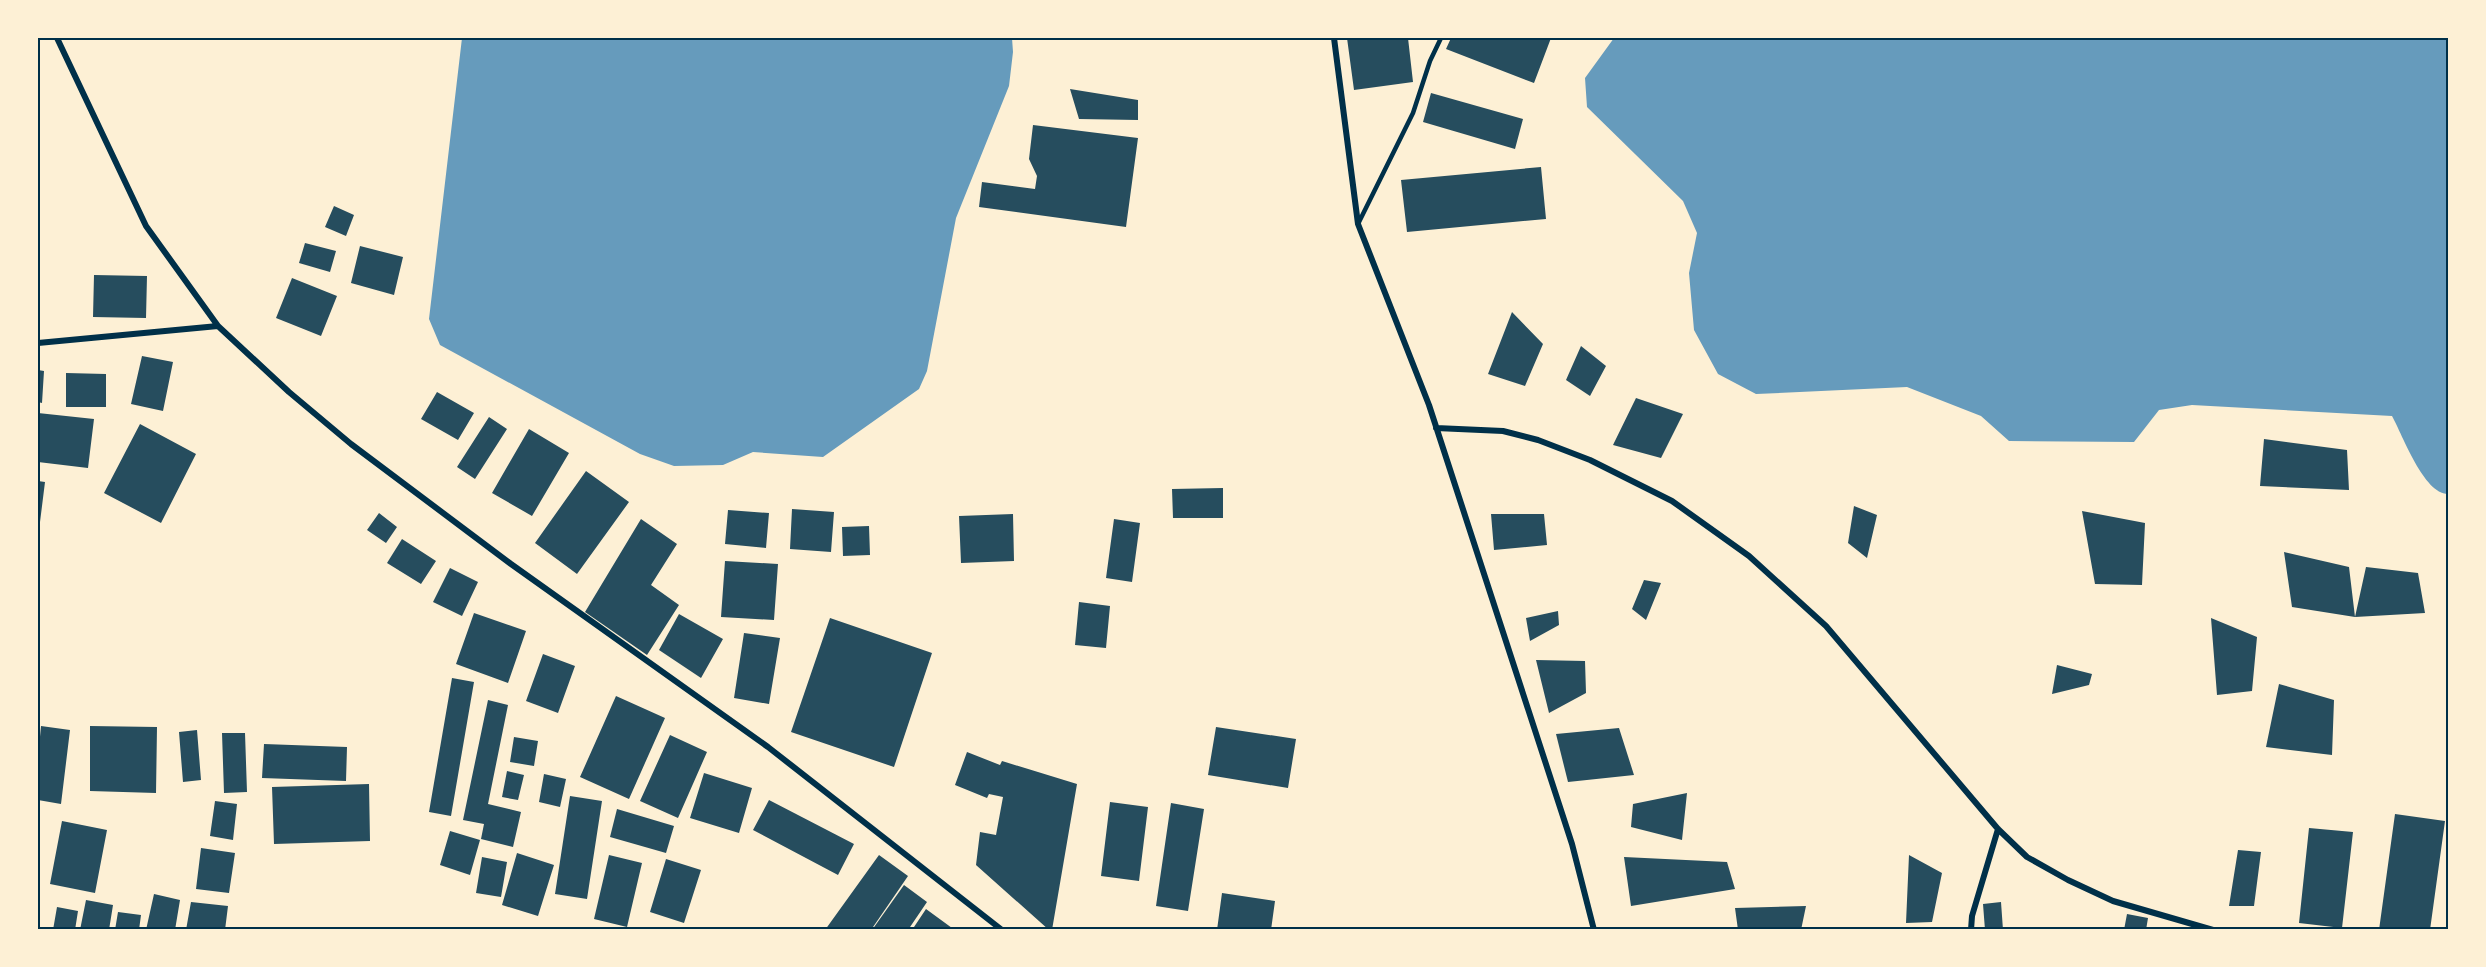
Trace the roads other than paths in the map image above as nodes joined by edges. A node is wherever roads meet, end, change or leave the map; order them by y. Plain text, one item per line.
1 (57, 38) edge
2 (1334, 38) edge
3 (1441, 38) edge
4 (1358, 224) junction
5 (218, 326) junction
6 (38, 343) edge
7 (1437, 428) junction
8 (1998, 829) junction
9 (1002, 930) edge
10 (1594, 930) edge
11 (1971, 930) edge
12 (2213, 930) edge

1 - 5 street
2 - 4 street
3 - 4 lane
4 - 7 street
5 - 6 street
5 - 9 street
7 - 8 street
7 - 10 street
8 - 11 street
8 - 12 street

